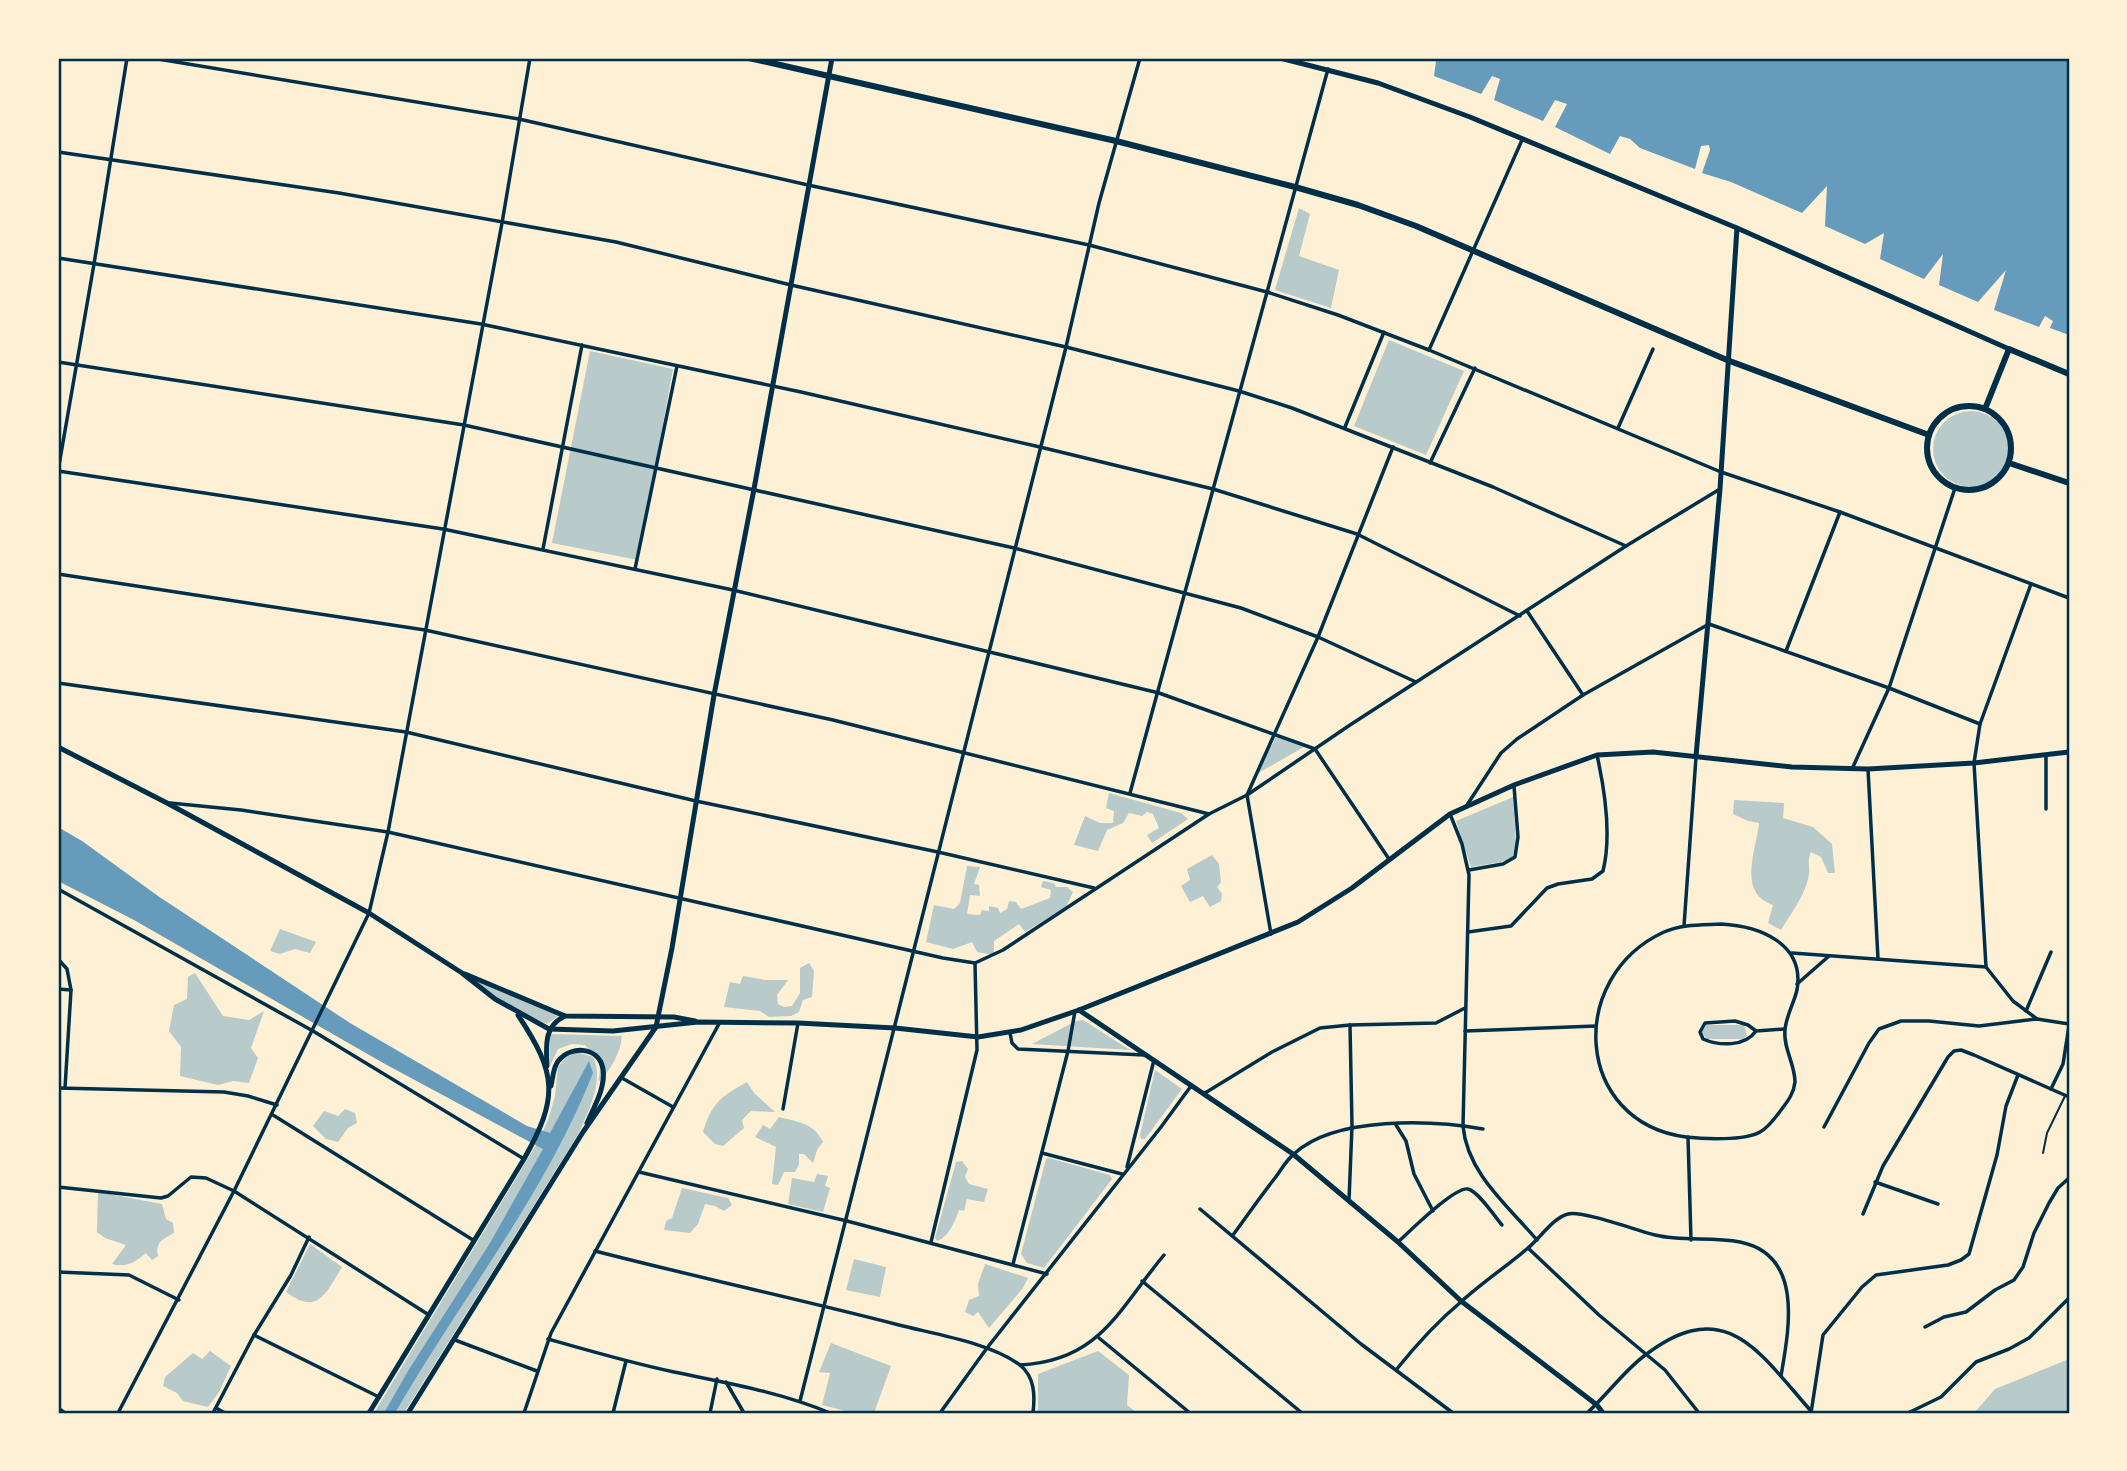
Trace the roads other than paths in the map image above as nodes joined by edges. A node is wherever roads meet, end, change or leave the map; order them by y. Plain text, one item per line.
1 (127, 58) edge
2 (152, 58) edge
3 (530, 58) edge
4 (749, 58) edge
5 (832, 58) edge
6 (1140, 58) edge
7 (1280, 58) edge
8 (1328, 69) junction
9 (829, 75) junction
10 (519, 119) junction
11 (1522, 139) junction
12 (1116, 141) junction
13 (58, 152) edge
14 (111, 161) junction
15 (808, 185) junction
16 (1295, 187) junction
17 (502, 223) junction
18 (1737, 228) junction
19 (1089, 245) junction
20 (1474, 251) junction
21 (58, 258) edge
22 (94, 264) junction
23 (791, 285) junction
24 (1267, 292) junction
25 (481, 324) junction
26 (1384, 332) junction
27 (582, 345) junction
28 (1066, 347) junction
29 (1429, 349) junction
30 (1653, 349) dead end
31 (2009, 349) junction
32 (1727, 360) junction
33 (58, 362) edge
34 (75, 365) junction
35 (677, 366) junction
36 (1475, 368) junction
37 (2069, 374) edge
38 (774, 386) junction
39 (1239, 391) junction
40 (1985, 409) junction
41 (464, 425) junction
42 (1345, 427) junction
43 (1618, 428) junction
44 (1929, 435) junction
45 (1040, 447) junction
46 (1393, 447) junction
47 (561, 448) junction
48 (1430, 463) junction
49 (2009, 463) junction
50 (657, 468) junction
51 (58, 471) edge
52 (1721, 472) junction
53 (2069, 484) edge
54 (1955, 488) junction
55 (754, 489) junction
56 (1213, 489) junction
57 (1720, 489) junction
58 (1840, 512) junction
59 (443, 529) junction
60 (1357, 534) junction
61 (1626, 546) junction
62 (1014, 548) junction
63 (1935, 548) junction
64 (543, 550) junction
65 (635, 569) junction
66 (58, 574) edge
67 (2031, 583) junction
68 (733, 590) junction
69 (1184, 593) junction
70 (2069, 598) edge
71 (1527, 611) junction
72 (1520, 616) junction
73 (1709, 624) junction
74 (425, 630) junction
75 (1318, 637) junction
76 (989, 651) junction
77 (1786, 651) junction
78 (1416, 682) junction
79 (58, 683) edge
80 (1889, 688) junction
81 (1158, 692) junction
82 (714, 695) junction
83 (1583, 695) junction
84 (1980, 724) junction
85 (406, 732) junction
86 (1272, 735) junction
87 (58, 747) edge
88 (1315, 749) junction
89 (964, 752) junction
90 (2069, 752) edge
91 (1597, 755) junction
92 (2046, 755) junction
93 (1696, 756) junction
94 (1974, 763) junction
95 (1852, 769) junction
96 (1868, 769) junction
97 (1514, 785) junction
98 (1130, 793) junction
99 (1247, 795) junction
100 (696, 801) junction
101 (167, 803) junction
102 (1465, 807) junction
103 (2046, 809) dead end
104 (1209, 814) junction
105 (1450, 814) junction
106 (388, 832) junction
107 (938, 852) junction
108 (1390, 861) junction
109 (1469, 870) junction
110 (1094, 888) junction
111 (58, 889) edge
112 (681, 897) junction
113 (369, 913) junction
114 (1684, 926) junction
115 (1468, 932) junction
116 (1272, 934) junction
117 (914, 950) junction
118 (2051, 952) dead end
119 (1792, 953) junction
120 (1829, 956) junction
121 (58, 959) edge
122 (1878, 959) junction
123 (975, 963) junction
124 (1986, 967) junction
125 (462, 973) junction
126 (1797, 984) junction
127 (58, 989) edge
128 (71, 990) junction
129 (1465, 1008) junction
130 (1077, 1011) junction
131 (2026, 1011) junction
132 (516, 1012) junction
133 (565, 1016) junction
134 (658, 1017) junction
135 (2037, 1019) junction
136 (698, 1022) junction
137 (720, 1023) junction
138 (798, 1023) junction
139 (1350, 1025) junction
140 (2069, 1025) edge
141 (1596, 1026) junction
142 (656, 1027) junction
143 (895, 1028) junction
144 (314, 1029) junction
145 (549, 1029) junction
146 (1785, 1029) junction
147 (1464, 1031) junction
148 (1756, 1031) junction
149 (1010, 1033) junction
150 (978, 1037) junction
151 (1068, 1051) junction
152 (1146, 1055) junction
153 (1154, 1060) junction
154 (547, 1069) junction
155 (2018, 1075) junction
156 (622, 1078) junction
157 (1192, 1084) junction
158 (58, 1088) edge
159 (65, 1088) junction
160 (2051, 1088) junction
161 (1205, 1093) junction
162 (550, 1095) junction
163 (2067, 1096) edge
164 (277, 1105) junction
165 (673, 1107) junction
166 (783, 1109) dead end
167 (272, 1115) junction
168 (1396, 1125) junction
169 (1352, 1126) junction
170 (1463, 1126) junction
171 (1824, 1127) dead end
172 (1483, 1129) dead end
173 (583, 1132) junction
174 (1688, 1137) junction
175 (1042, 1153) junction
176 (2043, 1153) dead end
177 (1293, 1154) junction
178 (524, 1159) junction
179 (1126, 1169) junction
180 (639, 1172) junction
181 (1122, 1174) junction
182 (2069, 1179) edge
183 (1875, 1182) junction
184 (58, 1186) edge
185 (234, 1191) junction
186 (1349, 1200) junction
187 (1938, 1204) dead end
188 (1200, 1209) dead end
189 (1433, 1211) junction
190 (1863, 1214) dead end
191 (847, 1221) junction
192 (1502, 1225) dead end
193 (1233, 1235) junction
194 (309, 1237) junction
195 (473, 1240) junction
196 (1537, 1240) junction
197 (1691, 1240) junction
198 (931, 1242) junction
199 (1398, 1242) junction
200 (1528, 1248) junction
201 (594, 1251) junction
202 (1164, 1255) dead end
203 (1013, 1264) junction
204 (58, 1272) edge
205 (1047, 1274) junction
206 (1143, 1281) junction
207 (2069, 1298) edge
208 (179, 1300) junction
209 (1461, 1301) junction
210 (824, 1306) junction
211 (429, 1315) junction
212 (1925, 1328) dead end
213 (254, 1335) junction
214 (1098, 1338) junction
215 (548, 1339) junction
216 (455, 1340) junction
217 (987, 1348) junction
218 (1645, 1355) junction
219 (626, 1360) junction
220 (1020, 1365) junction
221 (1396, 1370) junction
222 (537, 1371) junction
223 (1781, 1376) junction
224 (717, 1379) junction
225 (725, 1382) junction
226 (379, 1397) junction
227 (800, 1401) junction
228 (1597, 1405) junction
229 (58, 1408) edge
230 (215, 1411) edge
231 (1811, 1412) edge
232 (65, 1413) edge
233 (118, 1413) edge
234 (225, 1413) edge
235 (369, 1413) edge
236 (408, 1413) edge
237 (524, 1413) edge
238 (613, 1413) edge
239 (710, 1413) edge
240 (744, 1413) edge
241 (830, 1413) edge
242 (940, 1413) edge
243 (1033, 1413) edge
244 (1190, 1413) edge
245 (1301, 1413) edge
246 (1453, 1413) edge
247 (1587, 1413) edge
248 (1604, 1413) edge
249 (1699, 1413) edge
250 (1908, 1413) edge

1 - 14 street
2 - 10 street
3 - 10 street
4 - 9 main road
5 - 9 main road
6 - 12 street
7 - 8 main road
8 - 11 main road
8 - 16 street
9 - 12 main road
9 - 15 main road
10 - 15 street
10 - 17 street
11 - 18 main road
11 - 20 street
12 - 16 main road
12 - 19 street
13 - 14 street
14 - 17 street
14 - 22 street
15 - 19 street
15 - 23 main road
16 - 20 main road
16 - 24 street
17 - 23 street
17 - 25 street
18 - 31 main road
18 - 32 main road
19 - 24 street
19 - 28 street
20 - 29 street
20 - 32 main road
21 - 22 street
22 - 25 street
22 - 34 street
23 - 28 street
23 - 38 main road
24 - 26 street
24 - 39 street
25 - 27 street
25 - 41 street
26 - 29 street
26 - 42 street
27 - 35 street
27 - 47 street
28 - 39 street
28 - 45 street
29 - 36 street
30 - 43 street
31 - 37 main road
31 - 40 main road
32 - 44 main road
32 - 52 main road
33 - 34 street
34 - 41 street
34 - 51 street
35 - 38 street
35 - 50 street
36 - 43 street
36 - 48 street
38 - 45 street
38 - 55 main road
39 - 42 street
39 - 56 street
40 - 44 main road
40 - 49 main road
41 - 47 street
41 - 59 street
42 - 46 street
43 - 52 street
44 - 54 main road
45 - 56 street
45 - 62 street
46 - 48 street
46 - 60 street
47 - 50 street
47 - 64 street
48 - 61 street
49 - 53 main road
49 - 54 main road
50 - 55 street
50 - 65 street
51 - 59 street
52 - 57 main road
52 - 58 street
54 - 63 street
55 - 62 street
55 - 68 main road
56 - 60 street
56 - 69 street
57 - 61 street
57 - 73 main road
58 - 63 street
58 - 77 street
59 - 64 street
59 - 74 street
60 - 72 street
60 - 75 street
61 - 71 street
62 - 69 street
62 - 76 street
63 - 67 street
63 - 80 street
64 - 65 street
65 - 68 street
66 - 74 street
67 - 70 street
67 - 84 street
68 - 76 street
68 - 82 main road
69 - 75 street
69 - 81 street
71 - 72 street
71 - 83 street
72 - 78 street
73 - 77 street
73 - 83 street
73 - 93 main road
74 - 82 street
74 - 85 street
75 - 78 street
75 - 86 street
76 - 81 street
76 - 89 street
77 - 80 street
78 - 88 street
79 - 85 street
80 - 84 street
80 - 95 street
81 - 86 street
81 - 98 street
82 - 89 street
82 - 100 main road
83 - 102 street
84 - 94 street
85 - 100 street
85 - 106 street
86 - 88 street
86 - 99 street
87 - 101 main road
88 - 99 street
88 - 108 street
89 - 98 street
89 - 107 street
90 - 92 main road
91 - 93 main road
91 - 97 main road
91 - 115 street
92 - 94 main road
92 - 103 street
93 - 95 main road
93 - 114 street
94 - 96 main road
94 - 124 street
95 - 96 main road
96 - 122 street
97 - 102 main road
97 - 109 street
98 - 104 street
99 - 104 street
99 - 116 street
100 - 107 street
100 - 112 main road
101 - 106 street
101 - 113 main road
102 - 105 main road
104 - 110 street
105 - 108 main road
105 - 109 street
106 - 112 street
106 - 113 street
107 - 110 street
107 - 117 street
108 - 116 main road
109 - 115 street
110 - 123 street
111 - 144 street
112 - 117 street
112 - 134 main road
113 - 125 main road
113 - 144 street
114 - 119 street
114 - 141 street
115 - 129 street
116 - 130 main road
117 - 123 street
117 - 143 street
118 - 131 street
119 - 120 street
119 - 126 street
120 - 122 street
120 - 126 street
121 - 128 street
122 - 124 street
123 - 150 street
124 - 131 street
125 - 132 main road
125 - 133 main road
126 - 146 street
127 - 128 street
128 - 159 street
129 - 139 street
129 - 147 street
130 - 149 main road
130 - 151 street
130 - 152 main road
131 - 135 street
132 - 145 main road
132 - 154 main road
133 - 134 main road
133 - 145 main road
134 - 136 main road
134 - 142 main road
135 - 140 street
135 - 171 street
136 - 137 main road
136 - 142 main road
137 - 138 main road
137 - 165 street
138 - 143 main road
138 - 166 street
139 - 161 street
139 - 169 street
140 - 160 street
141 - 147 street
141 - 174 street
142 - 145 main road
142 - 156 main road
143 - 150 main road
143 - 191 street
144 - 164 street
144 - 178 street
145 - 154 main road
146 - 148 street
146 - 174 street
147 - 170 street
148 - 148 street
149 - 150 main road
149 - 151 street
150 - 198 street
151 - 152 street
151 - 175 street
152 - 153 main road
153 - 157 main road
153 - 179 street
154 - 162 main road
155 - 160 street
155 - 183 street
155 - 231 street
156 - 165 street
156 - 173 main road
157 - 161 main road
157 - 179 street
158 - 159 street
159 - 164 street
160 - 163 street
161 - 177 main road
162 - 173 main road
162 - 178 main road
163 - 176 lane
164 - 167 street
165 - 180 street
167 - 185 street
167 - 195 street
168 - 169 street
168 - 170 street
168 - 189 street
169 - 177 street
169 - 186 street
170 - 172 street
170 - 196 street
173 - 216 main road
174 - 197 street
175 - 181 street
175 - 203 street
177 - 186 main road
177 - 193 street
178 - 195 main road
179 - 181 street
180 - 191 street
180 - 201 street
181 - 205 street
182 - 212 street
183 - 187 street
183 - 190 street
184 - 185 street
185 - 194 street
185 - 208 street
186 - 199 main road
188 - 193 street
189 - 192 street
189 - 199 street
191 - 198 street
191 - 210 street
193 - 221 street
194 - 211 street
194 - 213 street
195 - 211 main road
196 - 197 street
196 - 200 street
197 - 223 street
198 - 203 street
199 - 209 main road
200 - 209 street
200 - 218 street
201 - 210 street
201 - 215 street
202 - 206 street
203 - 205 street
204 - 208 street
205 - 217 street
206 - 214 street
206 - 245 street
207 - 250 street
208 - 233 street
209 - 221 street
209 - 228 main road
210 - 217 street
210 - 227 street
211 - 226 main road
213 - 226 street
213 - 230 street
214 - 220 street
214 - 244 street
215 - 219 street
215 - 222 street
216 - 222 street
216 - 236 main road
217 - 220 street
217 - 242 street
218 - 223 street
218 - 228 street
218 - 249 street
219 - 224 street
219 - 238 street
220 - 243 street
221 - 246 street
222 - 237 street
223 - 231 street
224 - 225 street
224 - 239 street
225 - 227 street
225 - 240 street
226 - 235 main road
227 - 241 street
228 - 247 street
228 - 248 main road
229 - 232 street
230 - 234 street

